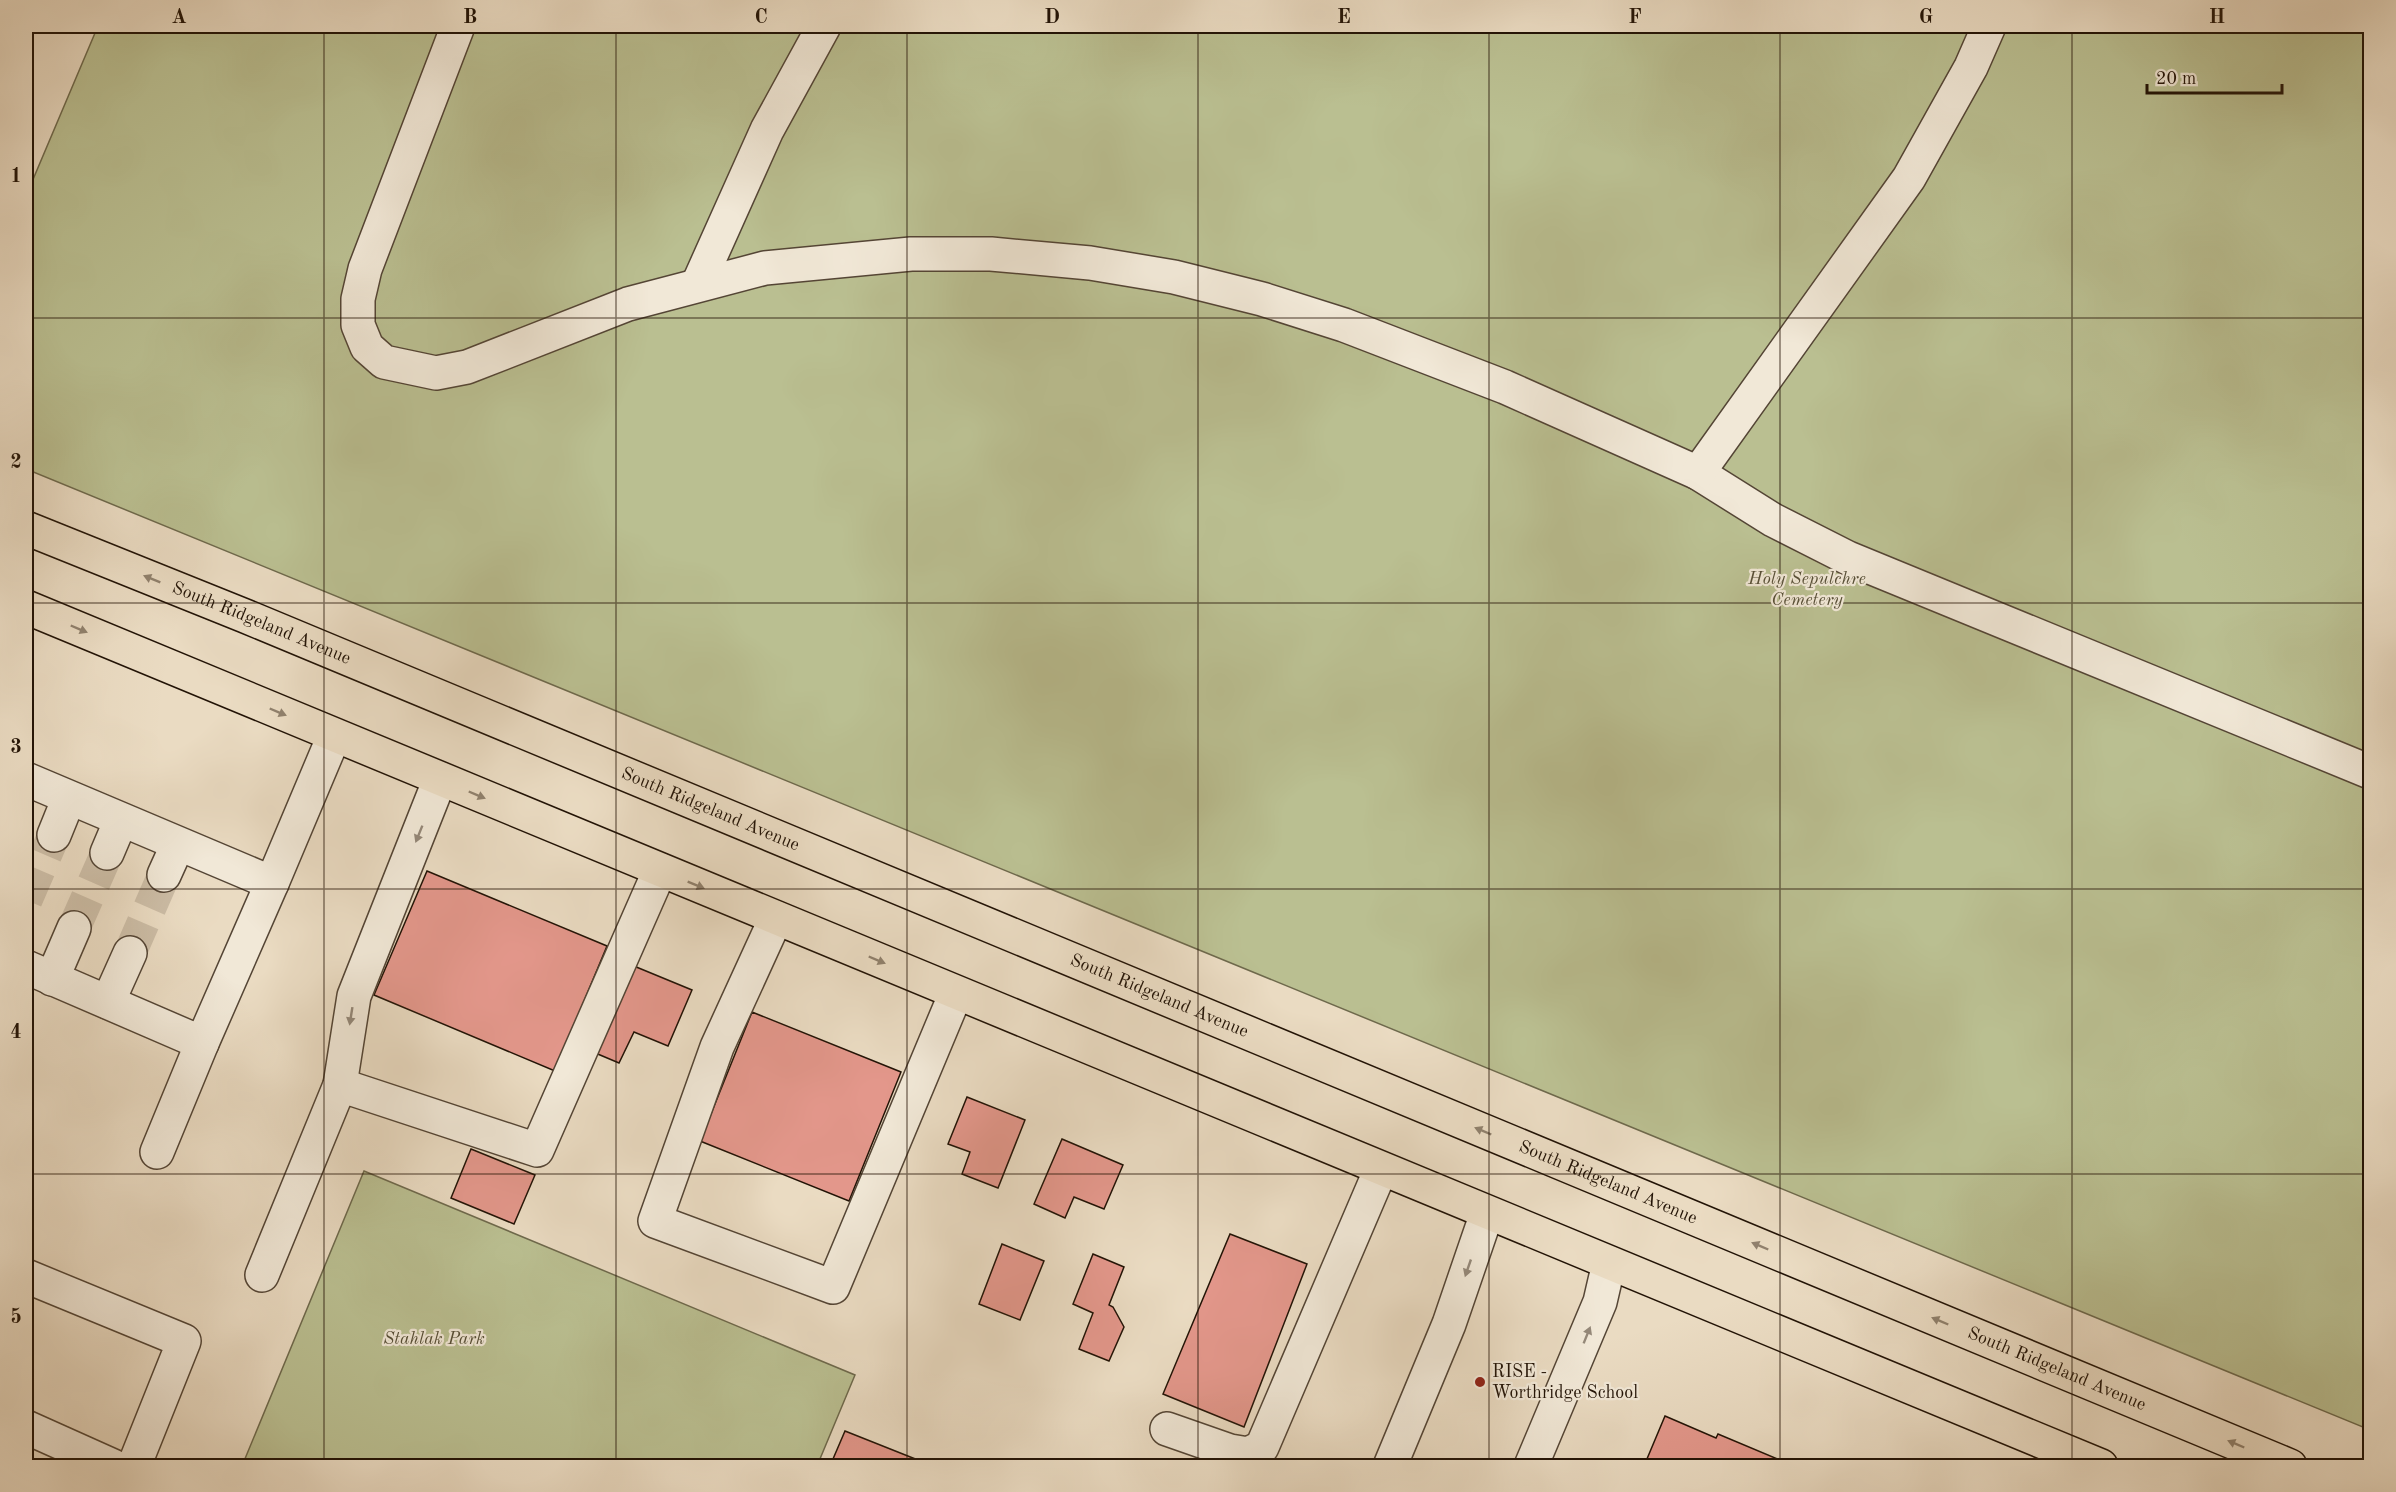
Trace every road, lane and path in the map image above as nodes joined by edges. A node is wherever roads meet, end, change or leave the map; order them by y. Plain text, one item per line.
1 (458, 26) edge
2 (824, 26) edge
3 (1989, 26) edge
4 (698, 284) junction
5 (1698, 473) junction
6 (26, 528) edge
7 (26, 607) edge
8 (334, 736) junction
9 (2370, 772) edge
10 (26, 779) edge
11 (440, 779) junction
12 (69, 798) junction
13 (121, 820) junction
14 (54, 835) tunnel mouth
15 (178, 844) junction
16 (107, 853) tunnel mouth
17 (660, 870) junction
18 (164, 875) tunnel mouth
19 (272, 883) junction
20 (776, 918) junction
21 (74, 928) tunnel mouth
22 (130, 952) tunnel mouth
23 (39, 973) edge
24 (956, 993) junction
25 (108, 1002) junction
26 (202, 1043) junction
27 (340, 1085) junction
28 (157, 1152) dead end
29 (1381, 1169) junction
30 (1487, 1213) junction
31 (1609, 1263) junction
32 (262, 1275) dead end
33 (26, 1276) edge
34 (26, 1427) edge
35 (1167, 1429) dead end
36 (113, 1467) edge
37 (134, 1467) edge
38 (1390, 1467) edge
39 (1531, 1467) edge
40 (2101, 1467) edge
41 (2290, 1467) edge

1 - 4 street
2 - 4 street
3 - 5 street
4 - 5 street
5 - 9 street
41 -> 6 main road, South Ridgeland Avenue
7 -> 8 main road
8 - 11 main road
8 - 19 street
10 - 12 street
11 -> 17 main road
11 -> 27 street
12 - 13 street
12 - 14 street
13 - 15 street
13 - 16 street
15 - 18 street
15 - 19 street
17 -> 20 main road
17 - 27 street
19 - 26 street
20 -> 24 main road
20 - 24 street
21 - 23 street
22 - 25 street
23 - 25 street
24 - 29 main road
25 - 26 street
26 - 28 street
27 - 32 street
29 - 30 main road
29 - 35 street
30 - 31 main road
30 -> 38 street
39 -> 31 street
31 - 40 main road
33 - 37 street
34 - 36 street

